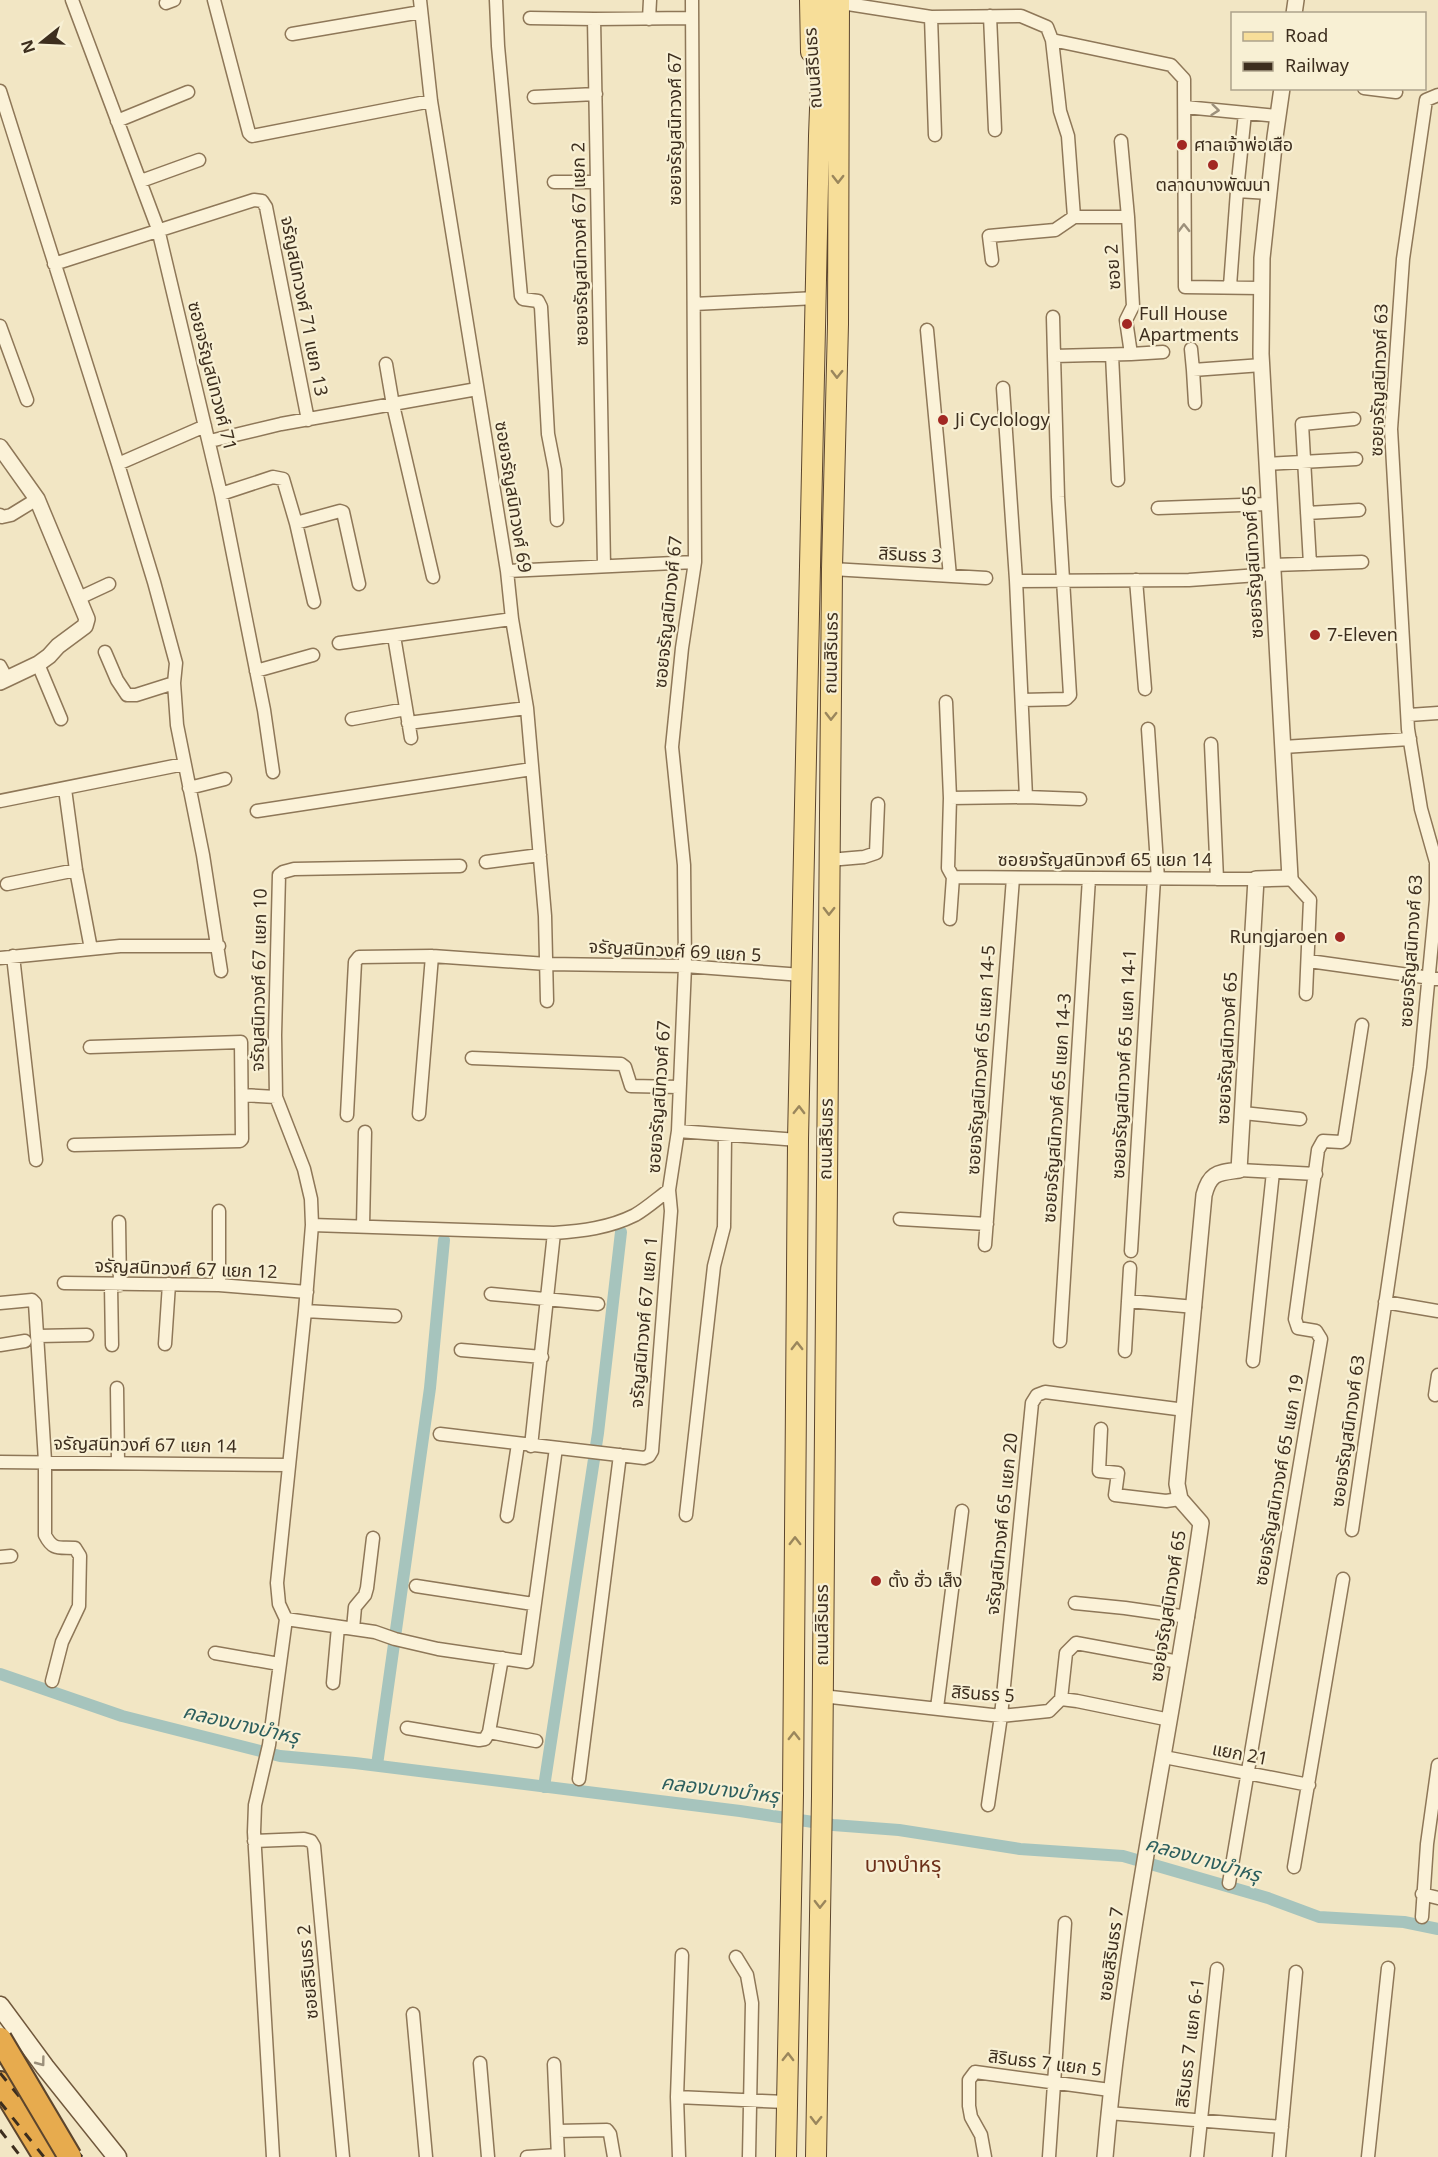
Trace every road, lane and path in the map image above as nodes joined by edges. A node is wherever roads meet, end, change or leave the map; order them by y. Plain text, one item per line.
1 (72, 0) edge
2 (214, 0) edge
3 (496, 0) edge
4 (650, 0) edge
5 (692, 0) edge
6 (810, 0) edge
7 (824, 0) edge
8 (845, 1) edge
9 (420, 6) edge
10 (931, 16) junction
11 (990, 16) junction
12 (530, 18) dead end
13 (649, 18) junction
14 (692, 18) junction
15 (594, 19) junction
16 (292, 34) dead end
17 (1052, 40) junction
18 (1282, 90) edge
19 (1380, 90) edge
20 (0, 91) edge
21 (188, 92) dead end
22 (1396, 92) dead end
23 (596, 94) junction
24 (1438, 95) edge
25 (534, 98) dead end
26 (431, 101) junction
27 (1185, 107) junction
28 (1245, 113) junction
29 (1278, 116) junction
30 (117, 121) junction
31 (995, 130) dead end
32 (935, 135) dead end
33 (819, 136) junction
34 (1121, 141) dead end
35 (199, 160) dead end
36 (141, 182) junction
37 (554, 182) dead end
38 (597, 182) junction
39 (1237, 191) junction
40 (1269, 193) junction
41 (1074, 217) junction
42 (1128, 217) junction
43 (158, 229) junction
44 (992, 260) dead end
45 (54, 264) junction
46 (1230, 286) junction
47 (1261, 288) junction
48 (816, 298) junction
49 (694, 304) junction
50 (1053, 316) dead end
51 (0, 327) edge
52 (927, 330) dead end
53 (1191, 349) dead end
54 (1163, 352) dead end
55 (1131, 354) junction
56 (1112, 355) junction
57 (1054, 357) junction
58 (386, 364) dead end
59 (1262, 365) junction
60 (1193, 370) junction
61 (1004, 388) dead end
62 (477, 389) junction
63 (27, 400) dead end
64 (1195, 403) dead end
65 (393, 405) junction
66 (1354, 419) dead end
67 (308, 420) junction
68 (205, 426) junction
69 (210, 441) junction
70 (0, 447) edge
71 (1356, 459) dead end
72 (1304, 462) junction
73 (118, 464) junction
74 (1267, 464) junction
75 (1118, 480) dead end
76 (221, 494) junction
77 (37, 499) junction
78 (1269, 504) junction
79 (1158, 508) dead end
80 (1359, 510) dead end
81 (1307, 513) junction
82 (0, 515) edge
83 (558, 520) dead end
84 (296, 523) junction
85 (695, 562) junction
86 (1362, 562) dead end
87 (1310, 564) junction
88 (604, 566) junction
89 (832, 569) junction
90 (1273, 569) junction
91 (507, 571) junction
92 (950, 576) junction
93 (433, 577) dead end
94 (986, 578) dead end
95 (1062, 580) junction
96 (1136, 580) junction
97 (1016, 581) junction
98 (109, 584) dead end
99 (359, 584) dead end
100 (79, 598) junction
101 (315, 602) dead end
102 (512, 619) junction
103 (394, 636) junction
104 (339, 643) dead end
105 (105, 652) dead end
106 (313, 655) dead end
107 (38, 664) junction
108 (256, 671) junction
109 (2, 676) edge
110 (174, 683) junction
111 (1145, 689) dead end
112 (1022, 700) junction
113 (946, 702) dead end
114 (527, 708) junction
115 (406, 709) junction
116 (1438, 713) edge
117 (1409, 715) junction
118 (61, 719) dead end
119 (352, 719) dead end
120 (408, 723) junction
121 (1148, 729) dead end
122 (411, 738) dead end
123 (1410, 739) junction
124 (1211, 744) dead end
125 (1283, 747) junction
126 (184, 764) junction
127 (532, 769) junction
128 (273, 772) dead end
129 (225, 779) dead end
130 (189, 788) junction
131 (65, 789) junction
132 (1026, 797) junction
133 (950, 798) junction
134 (1080, 800) dead end
135 (0, 801) edge
136 (878, 804) dead end
137 (257, 811) dead end
138 (540, 855) junction
139 (829, 860) junction
140 (486, 862) dead end
141 (460, 866) dead end
142 (76, 870) junction
143 (953, 877) junction
144 (1013, 878) junction
145 (1089, 878) junction
146 (1290, 878) junction
147 (1156, 879) junction
148 (1217, 879) junction
149 (1256, 879) junction
150 (7, 884) dead end
151 (950, 919) dead end
152 (219, 946) junction
153 (91, 949) junction
154 (432, 956) junction
155 (6, 957) edge
156 (1309, 961) junction
157 (547, 964) junction
158 (685, 966) junction
159 (221, 971) dead end
160 (802, 975) junction
161 (1433, 979) edge
162 (1306, 994) dead end
163 (547, 1001) dead end
164 (1362, 1025) dead end
165 (90, 1047) dead end
166 (472, 1058) dead end
167 (679, 1087) junction
168 (242, 1095) junction
169 (276, 1097) junction
170 (1243, 1113) junction
171 (419, 1114) dead end
172 (347, 1115) dead end
173 (1300, 1119) dead end
174 (678, 1131) junction
175 (365, 1132) dead end
176 (725, 1136) junction
177 (798, 1140) junction
178 (74, 1145) dead end
179 (36, 1160) dead end
180 (1239, 1170) junction
181 (1273, 1172) junction
182 (1316, 1174) junction
183 (669, 1190) junction
184 (219, 1211) dead end
185 (900, 1219) dead end
186 (119, 1222) dead end
187 (987, 1224) junction
188 (312, 1225) junction
189 (363, 1226) junction
190 (554, 1233) junction
191 (985, 1245) dead end
192 (1131, 1251) dead end
193 (798, 1252) junction
194 (825, 1254) junction
195 (1130, 1268) dead end
196 (797, 1273) junction
197 (825, 1276) junction
198 (64, 1283) dead end
199 (169, 1284) junction
200 (116, 1285) junction
201 (219, 1285) junction
202 (307, 1292) junction
203 (490, 1294) dead end
204 (548, 1299) junction
205 (1128, 1301) junction
206 (1385, 1302) junction
207 (0, 1303) edge
208 (598, 1304) dead end
209 (1195, 1306) junction
210 (305, 1311) junction
211 (1438, 1311) edge
212 (395, 1316) dead end
213 (87, 1335) dead end
214 (38, 1336) junction
215 (25, 1341) dead end
216 (1060, 1341) dead end
217 (165, 1344) dead end
218 (0, 1345) edge
219 (112, 1345) dead end
220 (461, 1350) dead end
221 (1125, 1351) dead end
222 (542, 1357) junction
223 (1253, 1361) dead end
224 (1438, 1375) edge
225 (117, 1388) dead end
226 (1435, 1395) dead end
227 (1185, 1410) junction
228 (1101, 1429) dead end
229 (440, 1434) dead end
230 (524, 1445) junction
231 (556, 1448) junction
232 (620, 1455) junction
233 (45, 1461) junction
234 (0, 1462) edge
235 (118, 1462) junction
236 (289, 1465) junction
237 (1180, 1499) junction
238 (962, 1511) dead end
239 (686, 1515) dead end
240 (507, 1516) dead end
241 (1352, 1530) dead end
242 (373, 1538) dead end
243 (1343, 1578) dead end
244 (416, 1586) dead end
245 (1075, 1603) dead end
246 (533, 1604) junction
247 (1188, 1617) junction
248 (286, 1619) junction
249 (338, 1627) junction
250 (353, 1629) junction
251 (215, 1653) dead end
252 (502, 1658) junction
253 (1179, 1662) junction
254 (279, 1664) junction
255 (52, 1681) dead end
256 (333, 1683) dead end
257 (822, 1696) junction
258 (1060, 1699) junction
259 (937, 1708) junction
260 (1001, 1716) junction
261 (1170, 1720) junction
262 (407, 1728) dead end
263 (489, 1732) junction
264 (536, 1741) dead end
265 (1164, 1757) junction
266 (1438, 1765) edge
267 (1247, 1774) junction
268 (579, 1779) dead end
269 (1309, 1785) junction
270 (988, 1805) dead end
271 (254, 1841) junction
272 (1294, 1867) dead end
273 (1229, 1884) dead end
274 (1422, 1894) junction
275 (1438, 1898) edge
276 (1422, 1917) dead end
277 (1065, 1923) dead end
278 (682, 1954) dead end
279 (736, 1957) dead end
280 (1388, 1968) dead end
281 (1217, 1969) dead end
282 (1296, 1972) dead end
283 (2, 2009) edge
284 (413, 2014) dead end
285 (0, 2039) edge
286 (480, 2063) dead end
287 (554, 2064) dead end
288 (0, 2082) edge
289 (1055, 2082) junction
290 (1110, 2090) junction
291 (677, 2097) junction
292 (749, 2100) junction
293 (786, 2102) junction
294 (1108, 2113) junction
295 (1200, 2121) junction
296 (1282, 2127) junction
297 (557, 2131) junction
298 (558, 2156) edge
299 (45, 2157) edge
300 (70, 2157) edge
301 (117, 2157) edge
302 (273, 2157) edge
303 (343, 2157) edge
304 (426, 2157) edge
305 (488, 2157) edge
306 (526, 2157) edge
307 (615, 2157) edge
308 (680, 2157) edge
309 (749, 2157) edge
310 (786, 2157) edge
311 (816, 2157) edge
312 (985, 2157) edge
313 (1049, 2157) edge
314 (1105, 2157) edge
315 (1197, 2157) edge
316 (1279, 2157) edge
317 (1368, 2157) edge

1 - 30 street, ซอยจรัญสนิทวงศ์ 71
2 - 26 street
3 - 83 street
4 - 13 street
5 - 14 street, ซอยจรัญสนิทวงศ์ 67
6 - 33 main road, ถนนสิรินธร
7 - 33 main road, ถนนสิรินธร
8 - 10 street
8 -> 89 main road, ถนนสิรินธร
9 - 16 street
9 - 26 street, ซอยจรัญสนิทวงศ์ 69
10 - 11 street
10 - 32 street
11 - 17 street
11 - 31 street
12 - 15 street
13 - 14 street
13 - 15 street
14 - 49 street, ซอยจรัญสนิทวงศ์ 67
15 - 23 street, ซอยจรัญสนิทวงศ์ 67 แยก 2
17 - 27 street
17 - 41 street
18 - 29 street, ซอยจรัญสนิทวงศ์ 65
19 - 22 street
20 - 45 street
21 - 30 street
23 - 25 street
23 - 38 street, ซอยจรัญสนิทวงศ์ 67 แยก 2
24 - 117 street, ซอยจรัญสนิทวงศ์ 63
26 - 62 street, ซอยจรัญสนิทวงศ์ 69
27 -> 28 street
46 -> 27 street
28 - 29 street
28 - 39 street
29 - 40 street, ซอยจรัญสนิทวงศ์ 65
30 - 36 street, ซอยจรัญสนิทวงศ์ 71
33 - 48 main road, ถนนสิรินธร
34 - 42 street
35 - 36 street
36 - 43 street, ซอยจรัญสนิทวงศ์ 71
37 - 38 street
38 - 88 street, ซอยจรัญสนิทวงศ์ 67 แยก 2
39 - 40 street
39 - 46 street
40 - 47 street, ซอยจรัญสนิทวงศ์ 65
41 - 42 street, ซอย 2
41 - 44 street
42 - 55 street, ซอย 2
43 - 45 street
43 - 67 street, จรัญสนิทวงศ์ 71 แยก 13
43 - 68 street, ซอยจรัญสนิทวงศ์ 71
45 - 73 street
46 - 47 street
47 - 59 street, ซอยจรัญสนิทวงศ์ 65
48 - 49 street
48 - 160 main road, ถนนสิรินธร
49 - 85 street, ซอยจรัญสนิทวงศ์ 67
50 - 57 street
51 - 63 street
52 - 92 street
53 - 60 street
54 - 55 street
55 - 56 street
56 - 57 street
56 - 75 street
57 - 95 street
58 - 65 street
59 - 60 street
59 - 74 street, ซอยจรัญสนิทวงศ์ 65
60 - 64 street
61 - 97 street
62 - 65 street
62 - 91 street, ซอยจรัญสนิทวงศ์ 69
65 - 67 street
65 - 93 street
66 - 72 street
67 - 69 street
68 - 69 street, ซอยจรัญสนิทวงศ์ 71
68 - 73 street
69 - 76 street, ซอยจรัญสนิทวงศ์ 71
70 - 77 street
71 - 72 street
72 - 74 street
72 - 81 street
73 - 110 street
74 - 78 street, ซอยจรัญสนิทวงศ์ 65
76 - 84 street
76 - 108 street, ซอยจรัญสนิทวงศ์ 71
77 - 82 street
77 - 100 street
78 - 79 street
78 - 90 street, ซอยจรัญสนิทวงศ์ 65
80 - 81 street
81 - 87 street
84 - 99 street
84 - 101 street
85 - 88 street
85 - 158 street, ซอยจรัญสนิทวงศ์ 67
86 - 87 street
87 - 90 street
88 - 91 street
89 - 92 street, สิรินธร 3
89 -> 139 main road, ถนนสิรินธร
90 - 96 street
90 - 125 street, ซอยจรัญสนิทวงศ์ 65
91 - 102 street, ซอยจรัญสนิทวงศ์ 69
92 - 94 street, สิรินธร 3
95 - 96 street
95 - 97 street
95 - 112 street
96 - 111 street
97 - 112 street
98 - 100 street
100 - 107 street
102 - 103 street
102 - 114 street, ซอยจรัญสนิทวงศ์ 69
103 - 104 street
103 - 115 street
105 - 110 street
106 - 108 street
107 - 109 street
107 - 118 street
108 - 128 street, ซอยจรัญสนิทวงศ์ 71
110 - 126 street
112 - 132 street
113 - 133 street
114 - 120 street
114 - 127 street, ซอยจรัญสนิทวงศ์ 69
115 - 119 street
115 - 120 street
116 - 117 street
117 - 123 street, ซอยจรัญสนิทวงศ์ 63
120 - 122 street
121 - 147 street, ซอยจรัญสนิทวงศ์ 65 แยก 14-1
123 - 125 street
123 - 161 street, ซอยจรัญสนิทวงศ์ 63
124 - 148 street
125 - 146 street, ซอยจรัญสนิทวงศ์ 65
126 - 130 street
126 - 131 street
127 - 137 street
127 - 138 street, ซอยจรัญสนิทวงศ์ 69
129 - 130 street
130 - 152 street
131 - 135 street
131 - 142 street
132 - 133 street
132 - 134 street
133 - 143 street
136 - 139 street
138 - 140 street
138 - 157 street, ซอยจรัญสนิทวงศ์ 69
139 -> 194 main road, ถนนสิรินธร
141 - 169 street, จรัญสนิทวงศ์ 67 แยก 10
142 - 150 street
142 - 153 street
143 - 144 street, ซอยจรัญสนิทวงศ์ 65 แยก 14
143 - 151 street
144 - 145 street, ซอยจรัญสนิทวงศ์ 65 แยก 14
144 - 187 street, ซอยจรัญสนิทวงศ์ 65 แยก 14-5
145 - 147 street, ซอยจรัญสนิทวงศ์ 65 แยก 14
145 - 216 street, ซอยจรัญสนิทวงศ์ 65 แยก 14-3
146 - 149 street
146 - 156 street
147 - 148 street, ซอยจรัญสนิทวงศ์ 65 แยก 14
147 - 192 street, ซอยจรัญสนิทวงศ์ 65 แยก 14-1
148 - 149 street, ซอยจรัญสนิทวงศ์ 65 แยก 14
149 - 170 street, ซอยจรัญสนิทวงศ์ 65
152 - 153 street
152 - 159 street
153 - 155 street
154 - 157 street, จรัญสนิทวงศ์ 69 แยก 5
154 - 171 street
154 - 172 street, จรัญสนิทวงศ์ 69 แยก 5
155 - 179 street
156 - 161 street
156 - 162 street
157 - 158 street, จรัญสนิทวงศ์ 69 แยก 5
157 - 163 street, ซอยจรัญสนิทวงศ์ 69
158 - 160 street, จรัญสนิทวงศ์ 69 แยก 5
158 - 167 street, ซอยจรัญสนิทวงศ์ 67
177 -> 160 main road, ถนนสิรินธร
161 - 206 street, ซอยจรัญสนิทวงศ์ 63
164 - 182 street
165 - 168 street
166 - 167 street
167 - 174 street, ซอยจรัญสนิทวงศ์ 67
168 - 169 street
168 - 178 street
169 - 188 street, จรัญสนิทวงศ์ 67 แยก 10
170 - 173 street
170 - 180 street, ซอยจรัญสนิทวงศ์ 65
174 - 176 street
174 - 183 street, ซอยจรัญสนิทวงศ์ 67
175 - 189 street
176 - 177 street
176 - 239 street
177 - 193 main road, ถนนสิรินธร
180 - 181 street
180 - 209 street
181 - 182 street
181 - 223 street
182 - 267 street, ซอยจรัญสนิทวงศ์ 65 แยก 19
183 - 190 street
183 - 232 street, จรัญสนิทวงศ์ 67 แยก 1
184 - 201 street
185 - 187 street
186 - 200 street
187 - 191 street, ซอยจรัญสนิทวงศ์ 65 แยก 14-5
188 - 189 street
188 - 202 street, จรัญสนิทวงศ์ 67 แยก 10
189 - 190 street
190 - 204 street
193 - 194 main road
193 - 196 main road, ถนนสิรินธร
194 - 197 main road, ถนนสิรินธร
195 - 205 street
196 - 197 main road
293 -> 196 main road, ถนนสิรินธร
197 - 257 main road, ถนนสิรินธร
198 - 200 street, จรัญสนิทวงศ์ 67 แยก 12
199 - 200 street, จรัญสนิทวงศ์ 67 แยก 12
199 - 201 street, จรัญสนิทวงศ์ 67 แยก 12
199 - 217 street
200 - 219 street
201 - 202 street, จรัญสนิทวงศ์ 67 แยก 12
202 - 210 street, จรัญสนิทวงศ์ 67 แยก 10
203 - 204 street
204 - 208 street
204 - 222 street
205 - 209 street
205 - 221 street
206 - 211 street
206 - 241 street, ซอยจรัญสนิทวงศ์ 63
207 - 214 street
209 - 227 street
210 - 212 street
210 - 236 street, จรัญสนิทวงศ์ 67 แยก 10
213 - 214 street
214 - 233 street
215 - 218 street
220 - 222 street
222 - 230 street
224 - 226 street
225 - 235 street
227 - 237 street
227 - 260 street, จรัญสนิทวงศ์ 65 แยก 20
228 - 237 street
229 - 230 street
230 - 231 street
230 - 240 street
231 - 232 street
231 - 246 street
232 - 268 street
233 - 234 street, จรัญสนิทวงศ์ 67 แยก 14
233 - 235 street, จรัญสนิทวงศ์ 67 แยก 14
233 - 255 street
235 - 236 street, จรัญสนิทวงศ์ 67 แยก 14
236 - 248 street, จรัญสนิทวงศ์ 67 แยก 10
237 - 247 street, ซอยจรัญสนิทวงศ์ 65
238 - 259 street
242 - 250 street
243 - 269 street
244 - 246 street
245 - 247 street
246 - 252 street
247 - 253 street, ซอยจรัญสนิทวงศ์ 65
248 - 249 street
248 - 254 street
249 - 250 street
249 - 256 street
250 - 252 street
251 - 254 street
252 - 263 street
253 - 258 street
253 - 261 street, ซอยจรัญสนิทวงศ์ 65
254 - 271 street
257 - 259 street, สิรินธร 5
257 -> 311 main road, ถนนสิรินธร
258 - 260 street, สิรินธร 5
258 - 261 street
259 - 260 street, สิรินธร 5
260 - 270 street, จรัญสนิทวงศ์ 65 แยก 20
261 - 265 street, ซอยจรัญสนิทวงศ์ 65
262 - 263 street
263 - 264 street
265 - 267 street, แยก 21
265 - 290 street, ซอยสิรินธร 7
266 - 274 street
267 - 269 street, แยก 21
267 - 273 street, ซอยจรัญสนิทวงศ์ 65 แยก 19
269 - 272 street
271 - 302 street
271 - 303 street, ซอยสิรินธร 2
274 - 275 street
274 - 276 street
277 - 289 street
278 - 291 street
279 - 292 street
280 - 317 street
281 - 295 street, สิรินธร 7 แยก 6-1
282 - 296 street
283 -> 301 main road
284 - 304 street
285 - 300 highway, bridge
286 - 305 street
287 - 297 street
288 - 299 highway
289 - 290 street, สิรินธร 7 แยก 5
289 - 312 street, สิรินธร 7 แยก 5
289 - 313 street
290 - 294 street, ซอยสิรินธร 7
291 - 292 street
291 - 308 street
292 - 293 street
292 - 309 street
293 - 310 main road, ถนนสิรินธร
294 - 295 street
294 - 314 street, ซอยสิรินธร 7
295 - 296 street
295 - 315 street, สิรินธร 7 แยก 6-1
296 - 316 street
297 - 298 street
297 - 307 street
298 - 306 street

